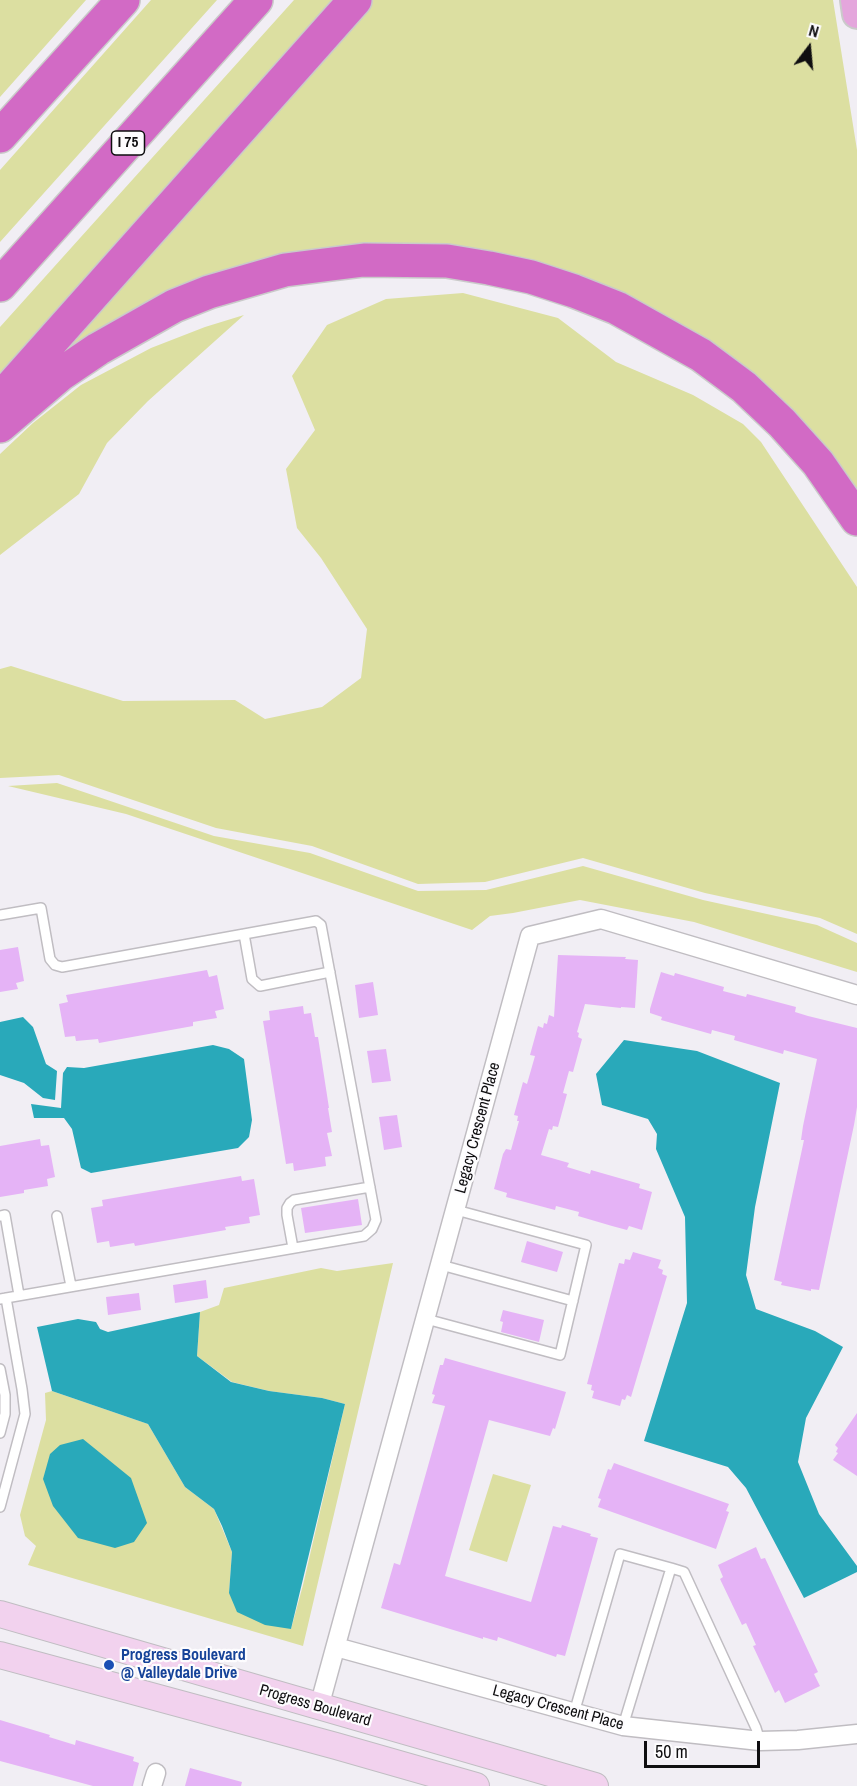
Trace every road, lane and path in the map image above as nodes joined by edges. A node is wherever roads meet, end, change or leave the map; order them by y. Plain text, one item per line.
1 (123, 0) edge
2 (256, 0) edge
3 (355, 0) edge
4 (855, 0) edge
5 (857, 14) edge
6 (0, 136) edge
7 (0, 285) edge
8 (0, 399) edge
9 (0, 426) edge
10 (857, 519) edge
11 (0, 915) edge
12 (244, 934) junction
13 (330, 972) junction
14 (857, 995) edge
15 (370, 1187) junction
16 (456, 1210) junction
17 (0, 1216) edge
18 (57, 1216) dead end
19 (293, 1248) junction
20 (441, 1265) junction
21 (71, 1286) junction
22 (20, 1295) junction
23 (3, 1298) edge
24 (573, 1300) junction
25 (426, 1319) junction
26 (0, 1369) edge
27 (0, 1433) edge
28 (0, 1507) edge
29 (670, 1568) junction
30 (0, 1614) edge
31 (336, 1647) junction
32 (0, 1655) edge
33 (319, 1707) junction
34 (574, 1713) junction
35 (623, 1726) junction
36 (857, 1734) edge
37 (760, 1741) junction
38 (336, 1746) junction
39 (476, 1786) edge
40 (596, 1786) edge

1 - 6 highway
2 - 7 highway, I 75
3 - 8 highway
4 - 5 main road
9 - 10 highway
11 - 12 lane
12 - 13 lane
12 - 13 lane
13 - 15 lane
14 - 16 street, Legacy Crescent Place
15 - 19 lane
15 - 19 lane
16 - 20 street, Legacy Crescent Place
16 - 24 lane
17 - 22 lane
18 - 21 lane
19 - 21 lane
20 - 24 lane
20 - 25 street, Legacy Crescent Place
21 - 22 lane
22 - 23 lane
23 - 28 lane
24 - 25 lane
25 - 31 street, Legacy Crescent Place
26 - 27 lane
29 - 34 lane
29 - 35 lane
29 - 37 lane
30 - 33 main road, Progress Boulevard
31 - 33 street, Legacy Crescent Place
31 - 34 street, Legacy Crescent Place
32 - 38 main road, Progress Boulevard
33 - 38 main road
33 - 40 main road, Progress Boulevard
34 - 35 street, Legacy Crescent Place
35 - 37 street, Legacy Crescent Place
36 - 37 street, Legacy Crescent Place
38 - 39 main road, Progress Boulevard

